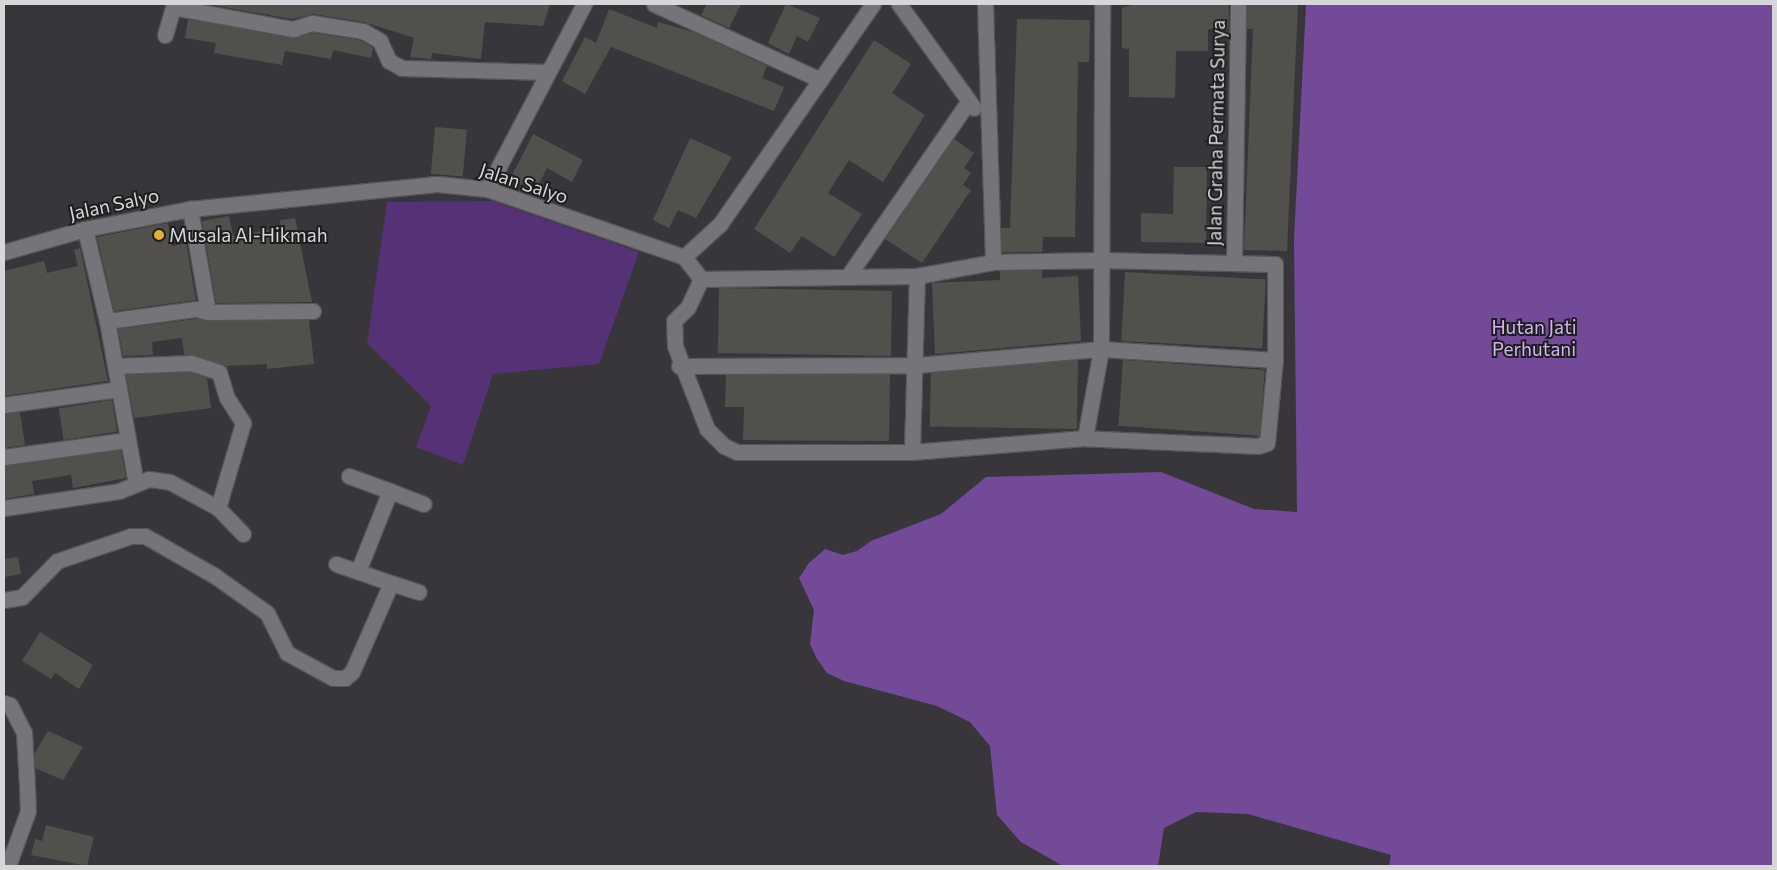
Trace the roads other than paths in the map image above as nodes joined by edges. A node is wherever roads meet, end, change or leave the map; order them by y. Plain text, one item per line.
1 (584, 4) edge
2 (654, 4) edge
3 (873, 4) edge
4 (899, 4) edge
5 (985, 4) edge
6 (1238, 4) edge
7 (173, 5) edge
8 (1103, 5) edge
9 (165, 35) dead end
10 (547, 72) junction
11 (821, 80) junction
12 (968, 102) junction
13 (987, 120) junction
14 (487, 189) junction
15 (190, 209) junction
16 (85, 229) junction
17 (4, 252) edge
18 (684, 257) junction
19 (1100, 260) junction
20 (993, 262) junction
21 (1234, 262) junction
22 (848, 276) junction
23 (916, 276) junction
24 (701, 279) junction
25 (313, 311) dead end
26 (208, 312) junction
27 (108, 321) junction
28 (1101, 349) junction
29 (1275, 360) junction
30 (917, 365) junction
31 (116, 366) junction
32 (679, 366) junction
33 (119, 389) junction
34 (4, 405) edge
35 (1085, 438) junction
36 (127, 440) junction
37 (912, 452) junction
38 (4, 458) edge
39 (349, 476) dead end
40 (136, 483) junction
41 (390, 491) junction
42 (424, 504) dead end
43 (4, 508) edge
44 (218, 508) junction
45 (243, 534) dead end
46 (336, 564) dead end
47 (358, 571) junction
48 (391, 583) junction
49 (419, 592) dead end
50 (4, 600) edge
51 (4, 703) edge
52 (8, 866) edge

1 - 10 street
2 - 11 street
3 - 11 street
4 - 12 street
5 - 13 street
6 - 21 street, Jalan Graha Permata Surya
7 - 9 street
7 - 10 street
8 - 19 street
10 - 14 street
11 - 18 street
12 - 13 street
12 - 22 street
13 - 20 street
14 - 15 street, Jalan Salyo
14 - 18 street, Jalan Salyo
15 - 16 street, Jalan Salyo
15 - 26 street
16 - 17 street, Jalan Salyo
16 - 27 street
18 - 24 street
19 - 20 street, Jalan Graha Permata Surya
19 - 21 street, Jalan Graha Permata Surya
19 - 28 street
20 - 23 street, Jalan Graha Permata Surya
21 - 29 street, Jalan Graha Permata Surya
22 - 23 street, Jalan Graha Permata Surya
22 - 24 street, Jalan Graha Permata Surya
23 - 30 street
24 - 32 street, Jalan Graha Permata Surya
25 - 26 street
26 - 27 street
27 - 31 street
28 - 29 street
28 - 30 street
28 - 35 street
29 - 35 street, Jalan Graha Permata Surya
30 - 32 street
30 - 37 street
31 - 33 street
31 - 44 street
32 - 37 street, Jalan Graha Permata Surya
33 - 34 street
33 - 36 street
35 - 37 street, Jalan Graha Permata Surya
36 - 38 street
36 - 40 street
39 - 41 street
40 - 43 street
40 - 44 street
41 - 42 street
41 - 47 street
44 - 45 street
46 - 47 street
47 - 48 street
48 - 49 street
48 - 50 street
51 - 52 street

